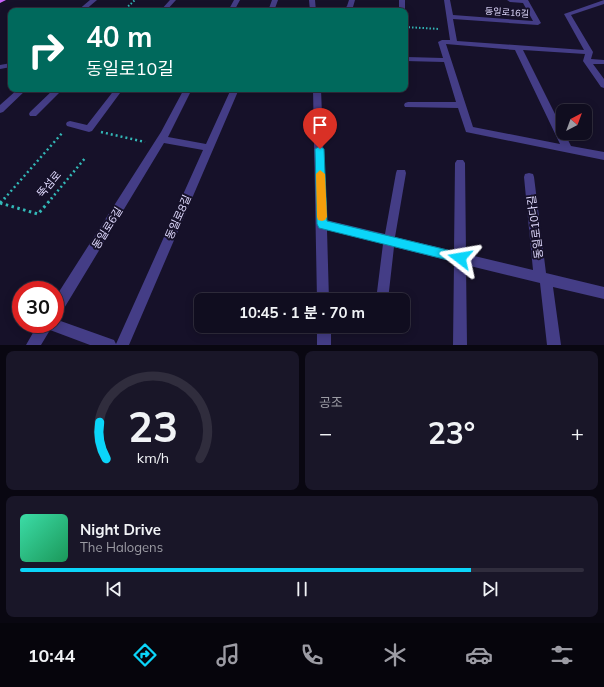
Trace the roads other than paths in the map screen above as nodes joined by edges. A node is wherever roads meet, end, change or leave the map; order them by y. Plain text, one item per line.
1 (3, 0) edge
2 (94, 0) edge
3 (173, 0) edge
4 (447, 0) edge
5 (510, 0) edge
6 (525, 0) edge
7 (0, 1) edge
8 (604, 2) edge
9 (84, 8) edge
10 (166, 8) edge
11 (449, 17) junction
12 (454, 43) junction
13 (518, 48) junction
14 (588, 56) junction
15 (408, 59) edge
16 (448, 60) junction
17 (604, 62) edge
18 (604, 85) edge
19 (20, 92) edge
20 (56, 92) edge
21 (118, 92) edge
22 (186, 92) edge
23 (234, 92) edge
24 (317, 92) edge
25 (408, 105) dead end
26 (462, 105) junction
27 (0, 110) edge
28 (33, 114) dead end
29 (70, 124) road end
30 (160, 142) junction
31 (209, 148) junction
32 (568, 150) junction
33 (604, 156) edge
34 (460, 163) dead end
35 (401, 173) dead end
36 (529, 178) dead end
37 (322, 224) junction
38 (390, 241) junction
39 (460, 258) junction
40 (543, 278) junction
41 (323, 293) edge
42 (383, 293) edge
43 (604, 293) edge
44 (64, 296) edge
45 (64, 329) edge
46 (40, 333) edge
47 (324, 333) edge
48 (33, 345) edge
49 (109, 345) edge
50 (122, 345) edge
51 (324, 345) edge
52 (460, 345) edge
53 (554, 345) edge

1 - 7 main road
2 - 9 street
3 - 10 street
4 - 11 street
5 - 6 street, 동일로16길
6 - 11 street, 동일로16길
8 - 14 street
11 - 12 street
12 - 13 street
12 - 16 street
13 - 14 street
13 - 32 street
14 - 17 street
14 - 18 street
15 - 16 street
16 - 26 street
19 - 27 street
20 - 28 street
21 - 29 street
22 - 30 street, 동일로6길
23 - 31 street, 동일로8길
24 - 37 street
25 - 26 street
26 - 32 street
30 - 31 street
30 - 44 street, 동일로6길
31 - 50 street, 동일로8길
32 - 33 street
34 - 39 street
35 - 38 street
36 - 40 street, 동일로10다길
37 - 38 street, 동일로10다길
37 - 41 street
38 - 39 street, 동일로10다길
38 - 42 street
39 - 40 street, 동일로10다길
39 - 52 street
40 - 43 street, 동일로10다길
40 - 53 street, 동일로10다길
45 - 49 street
46 - 48 street
47 - 51 street

